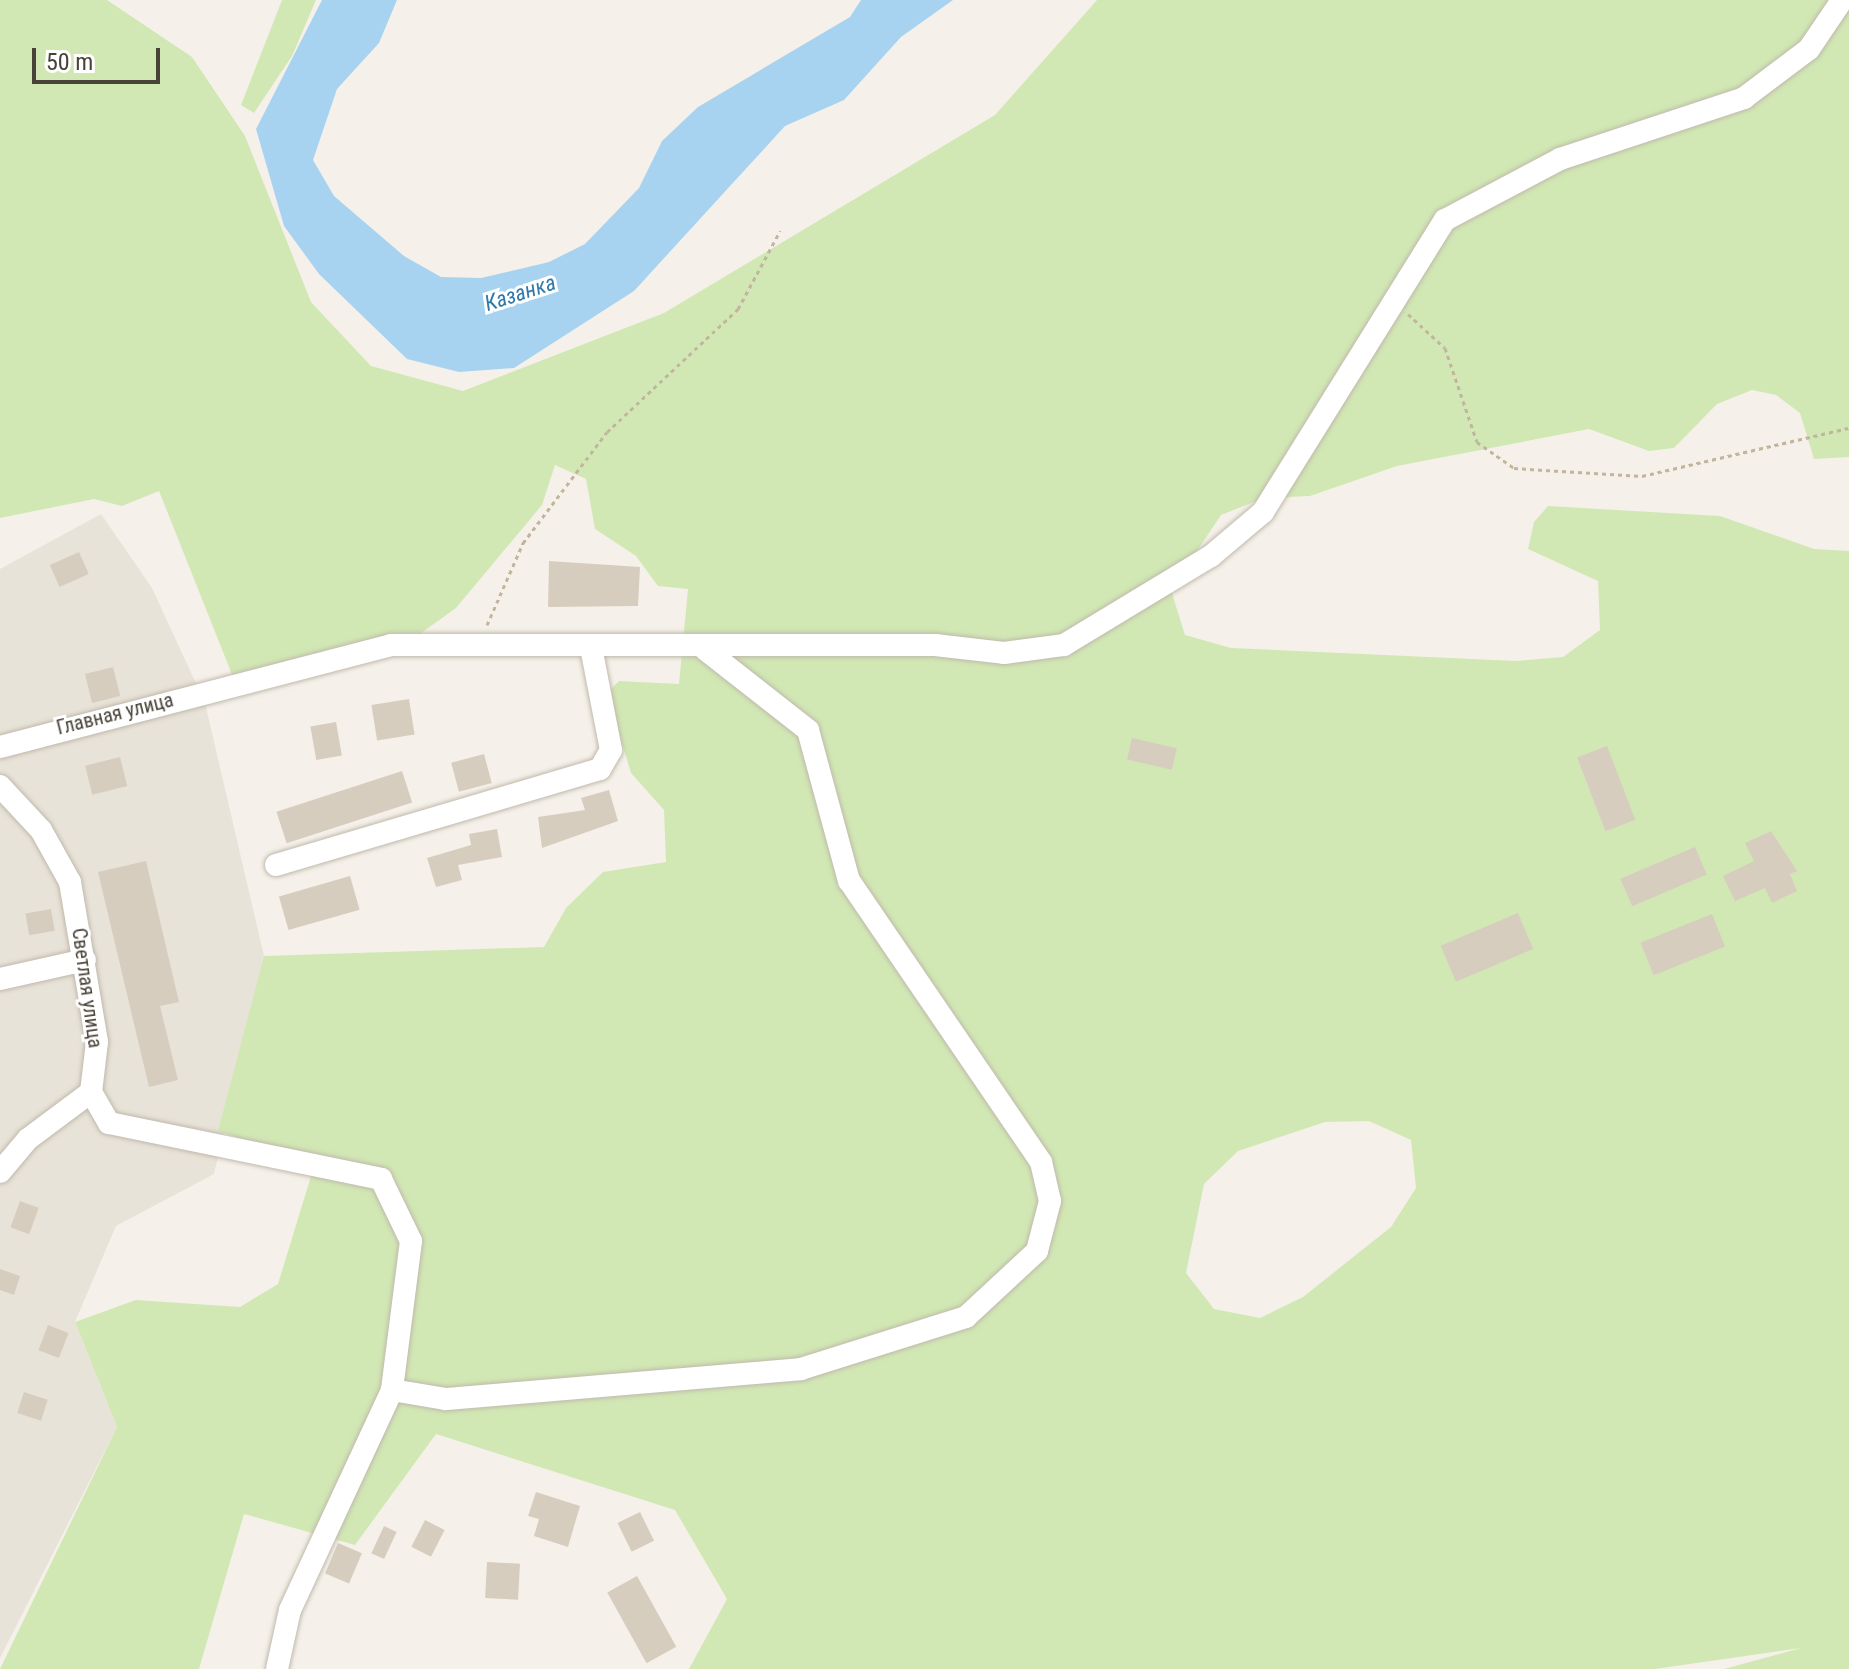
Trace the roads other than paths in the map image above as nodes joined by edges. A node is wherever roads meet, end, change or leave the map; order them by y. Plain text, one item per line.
1 (1842, 0) edge
2 (591, 647) junction
3 (706, 650) junction
4 (0, 747) edge
5 (0, 786) edge
6 (276, 865) dead end
7 (85, 960) junction
8 (0, 979) edge
9 (91, 1092) junction
10 (0, 1172) edge
11 (392, 1390) junction
12 (277, 1669) edge

1 - 3 street, Главная улица
2 - 3 street, Главная улица
2 - 4 street, Главная улица
2 - 6 street
3 - 11 street
5 - 7 street, Светлая улица
7 - 8 street
7 - 9 street, Светлая улица
9 - 10 street
9 - 11 street
11 - 12 street

